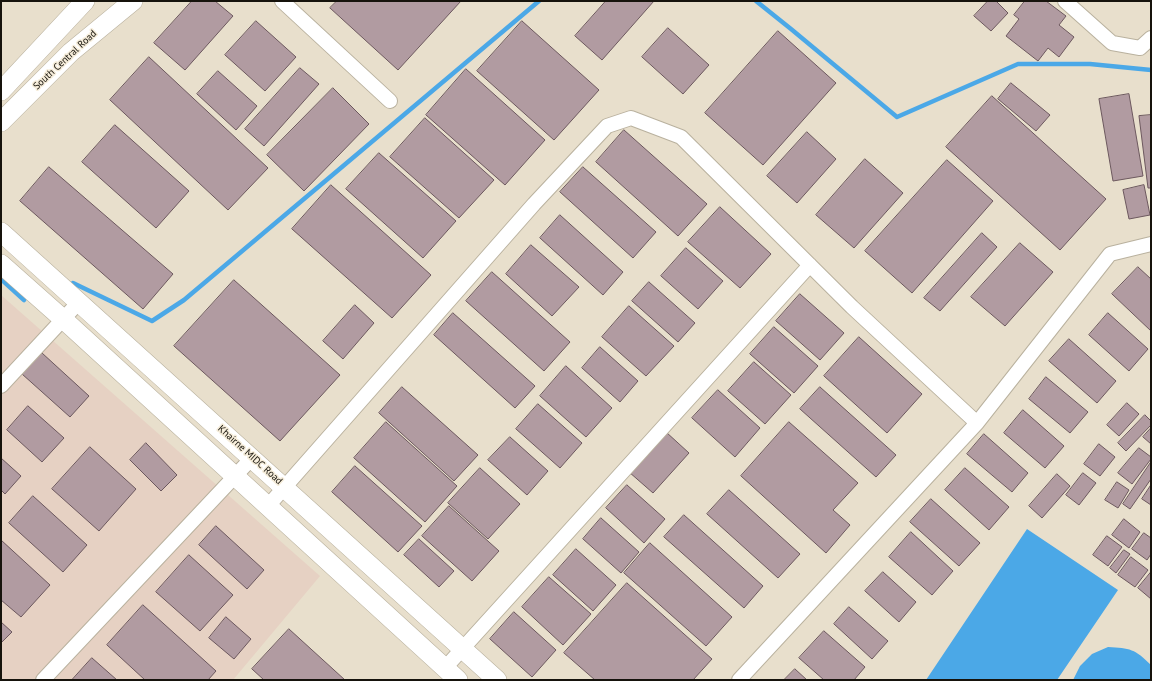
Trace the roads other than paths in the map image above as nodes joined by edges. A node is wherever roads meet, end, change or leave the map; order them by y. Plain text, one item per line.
1 (85, 1) edge
2 (133, 1) edge
3 (282, 1) edge
4 (1065, 1) edge
5 (1151, 38) edge
6 (1, 91) edge
7 (390, 101) dead end
8 (1, 122) edge
9 (1, 232) edge
10 (1151, 244) edge
11 (1, 264) edge
12 (810, 265) junction
13 (79, 302) junction
14 (63, 319) junction
15 (1, 386) edge
16 (977, 423) junction
17 (252, 458) junction
18 (235, 477) junction
19 (285, 487) junction
20 (268, 506) junction
21 (462, 648) junction
22 (452, 674) edge
23 (43, 680) edge
24 (498, 680) edge
25 (739, 680) edge

1 - 6 main road
2 - 8 main road, South Central Road
3 - 7 street
4 - 5 street
9 - 13 main road, Khairne MIDC Road
10 - 16 street
11 - 14 main road
12 - 16 street
12 - 19 street
12 - 21 street
13 - 14 street
13 - 17 main road, Khairne MIDC Road
14 - 15 street
14 - 18 main road
16 - 25 street
17 - 18 street
17 - 19 main road, Khairne MIDC Road
18 - 20 main road
18 - 23 street
19 - 20 street
19 - 21 main road, Khairne MIDC Road
20 - 22 main road
21 - 22 street
21 - 24 main road, Khairne MIDC Road

